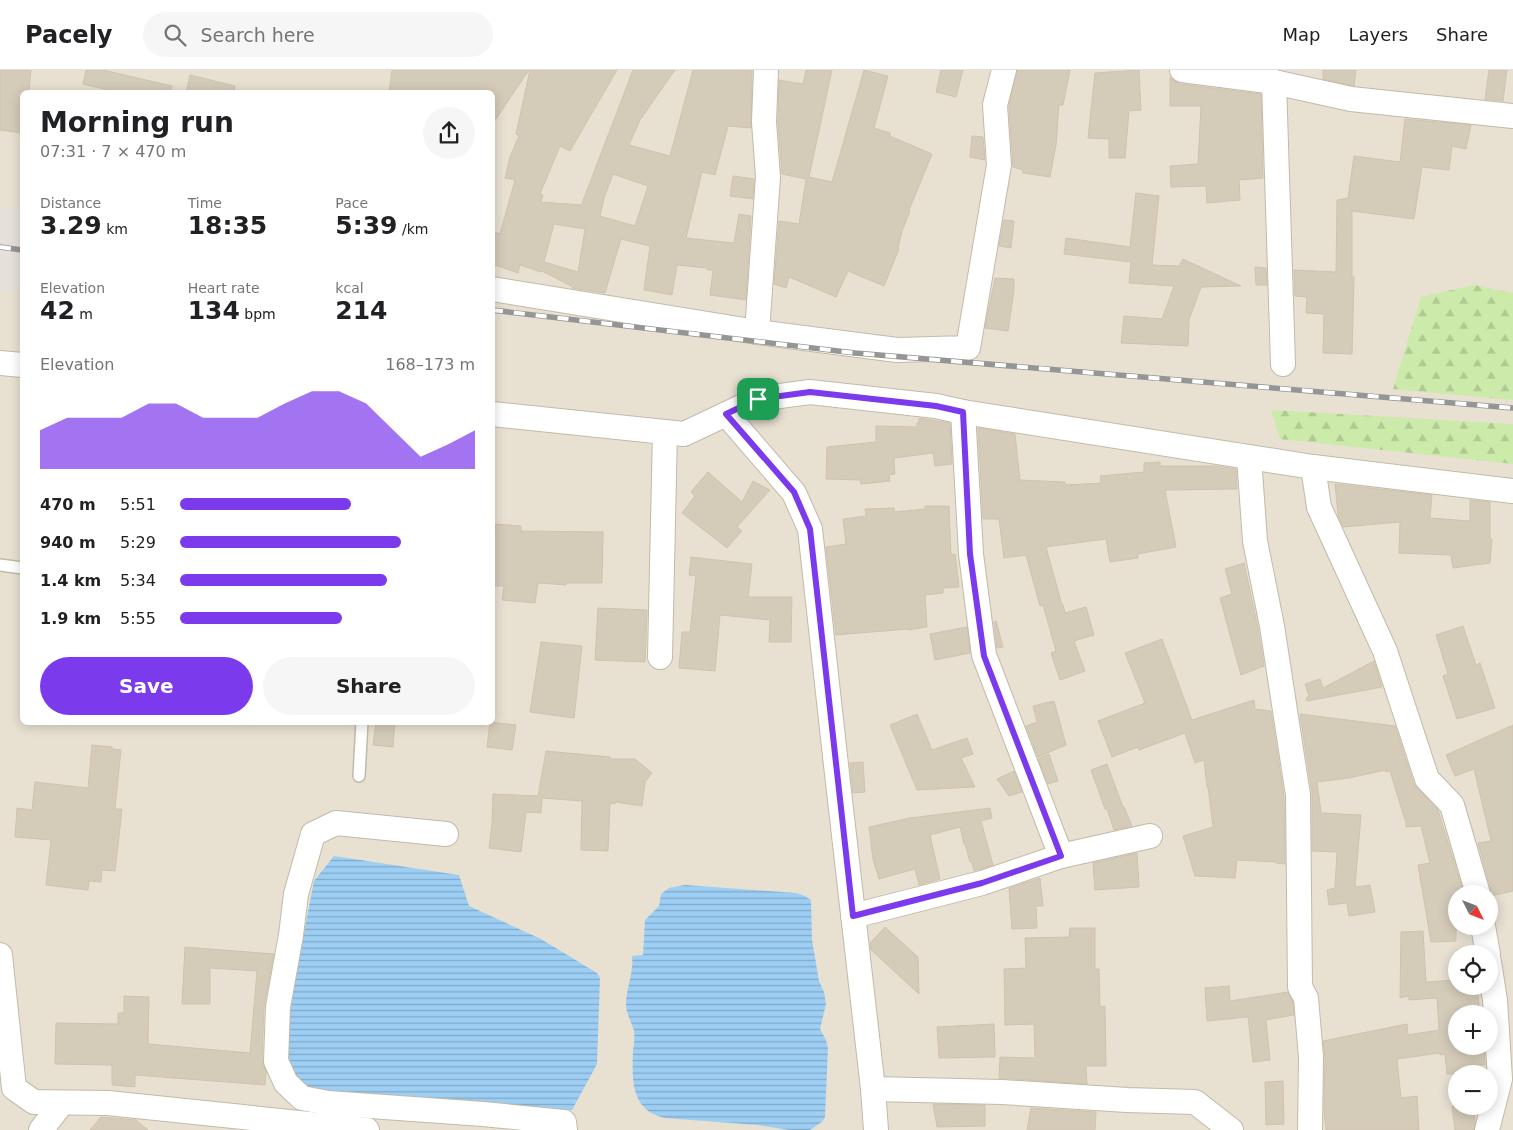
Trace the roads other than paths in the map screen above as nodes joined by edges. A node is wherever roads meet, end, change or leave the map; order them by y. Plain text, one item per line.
1 (766, 70) edge
2 (1004, 70) edge
3 (1182, 70) edge
4 (1274, 82) junction
5 (1513, 116) edge
6 (495, 288) edge
7 (757, 332) junction
8 (0, 363) edge
9 (1283, 364) dead end
10 (20, 365) edge
11 (963, 412) junction
12 (726, 414) junction
13 (495, 416) edge
14 (665, 432) junction
15 (1249, 457) junction
16 (1313, 467) junction
17 (1513, 491) edge
18 (0, 565) edge
19 (20, 568) edge
20 (660, 657) dead end
21 (362, 725) edge
22 (359, 776) dead end
23 (446, 834) dead end
24 (1150, 836) dead end
25 (1061, 856) junction
26 (1475, 885) edge
27 (853, 916) junction
28 (0, 955) edge
29 (1493, 995) edge
30 (873, 1089) junction
31 (62, 1103) junction
32 (41, 1130) edge
33 (357, 1130) edge
34 (565, 1130) edge
35 (876, 1130) edge
36 (1231, 1130) edge
37 (1309, 1130) edge
38 (1487, 1130) edge

1 - 7 street
2 - 7 street
3 - 4 street
4 - 5 street
4 - 9 street
6 - 7 street
8 - 10 street
11 - 12 street
11 - 15 street
11 - 25 street
12 - 14 street
12 - 27 street
13 - 14 street
14 - 20 street
15 - 16 street
15 - 37 street
16 - 17 street
16 - 26 street
18 - 19 lane
21 - 22 lane
23 - 34 street
24 - 25 street
25 - 27 street
27 - 30 street
28 - 31 street
29 - 38 street
30 - 35 street
30 - 36 street
31 - 32 street
31 - 33 street

